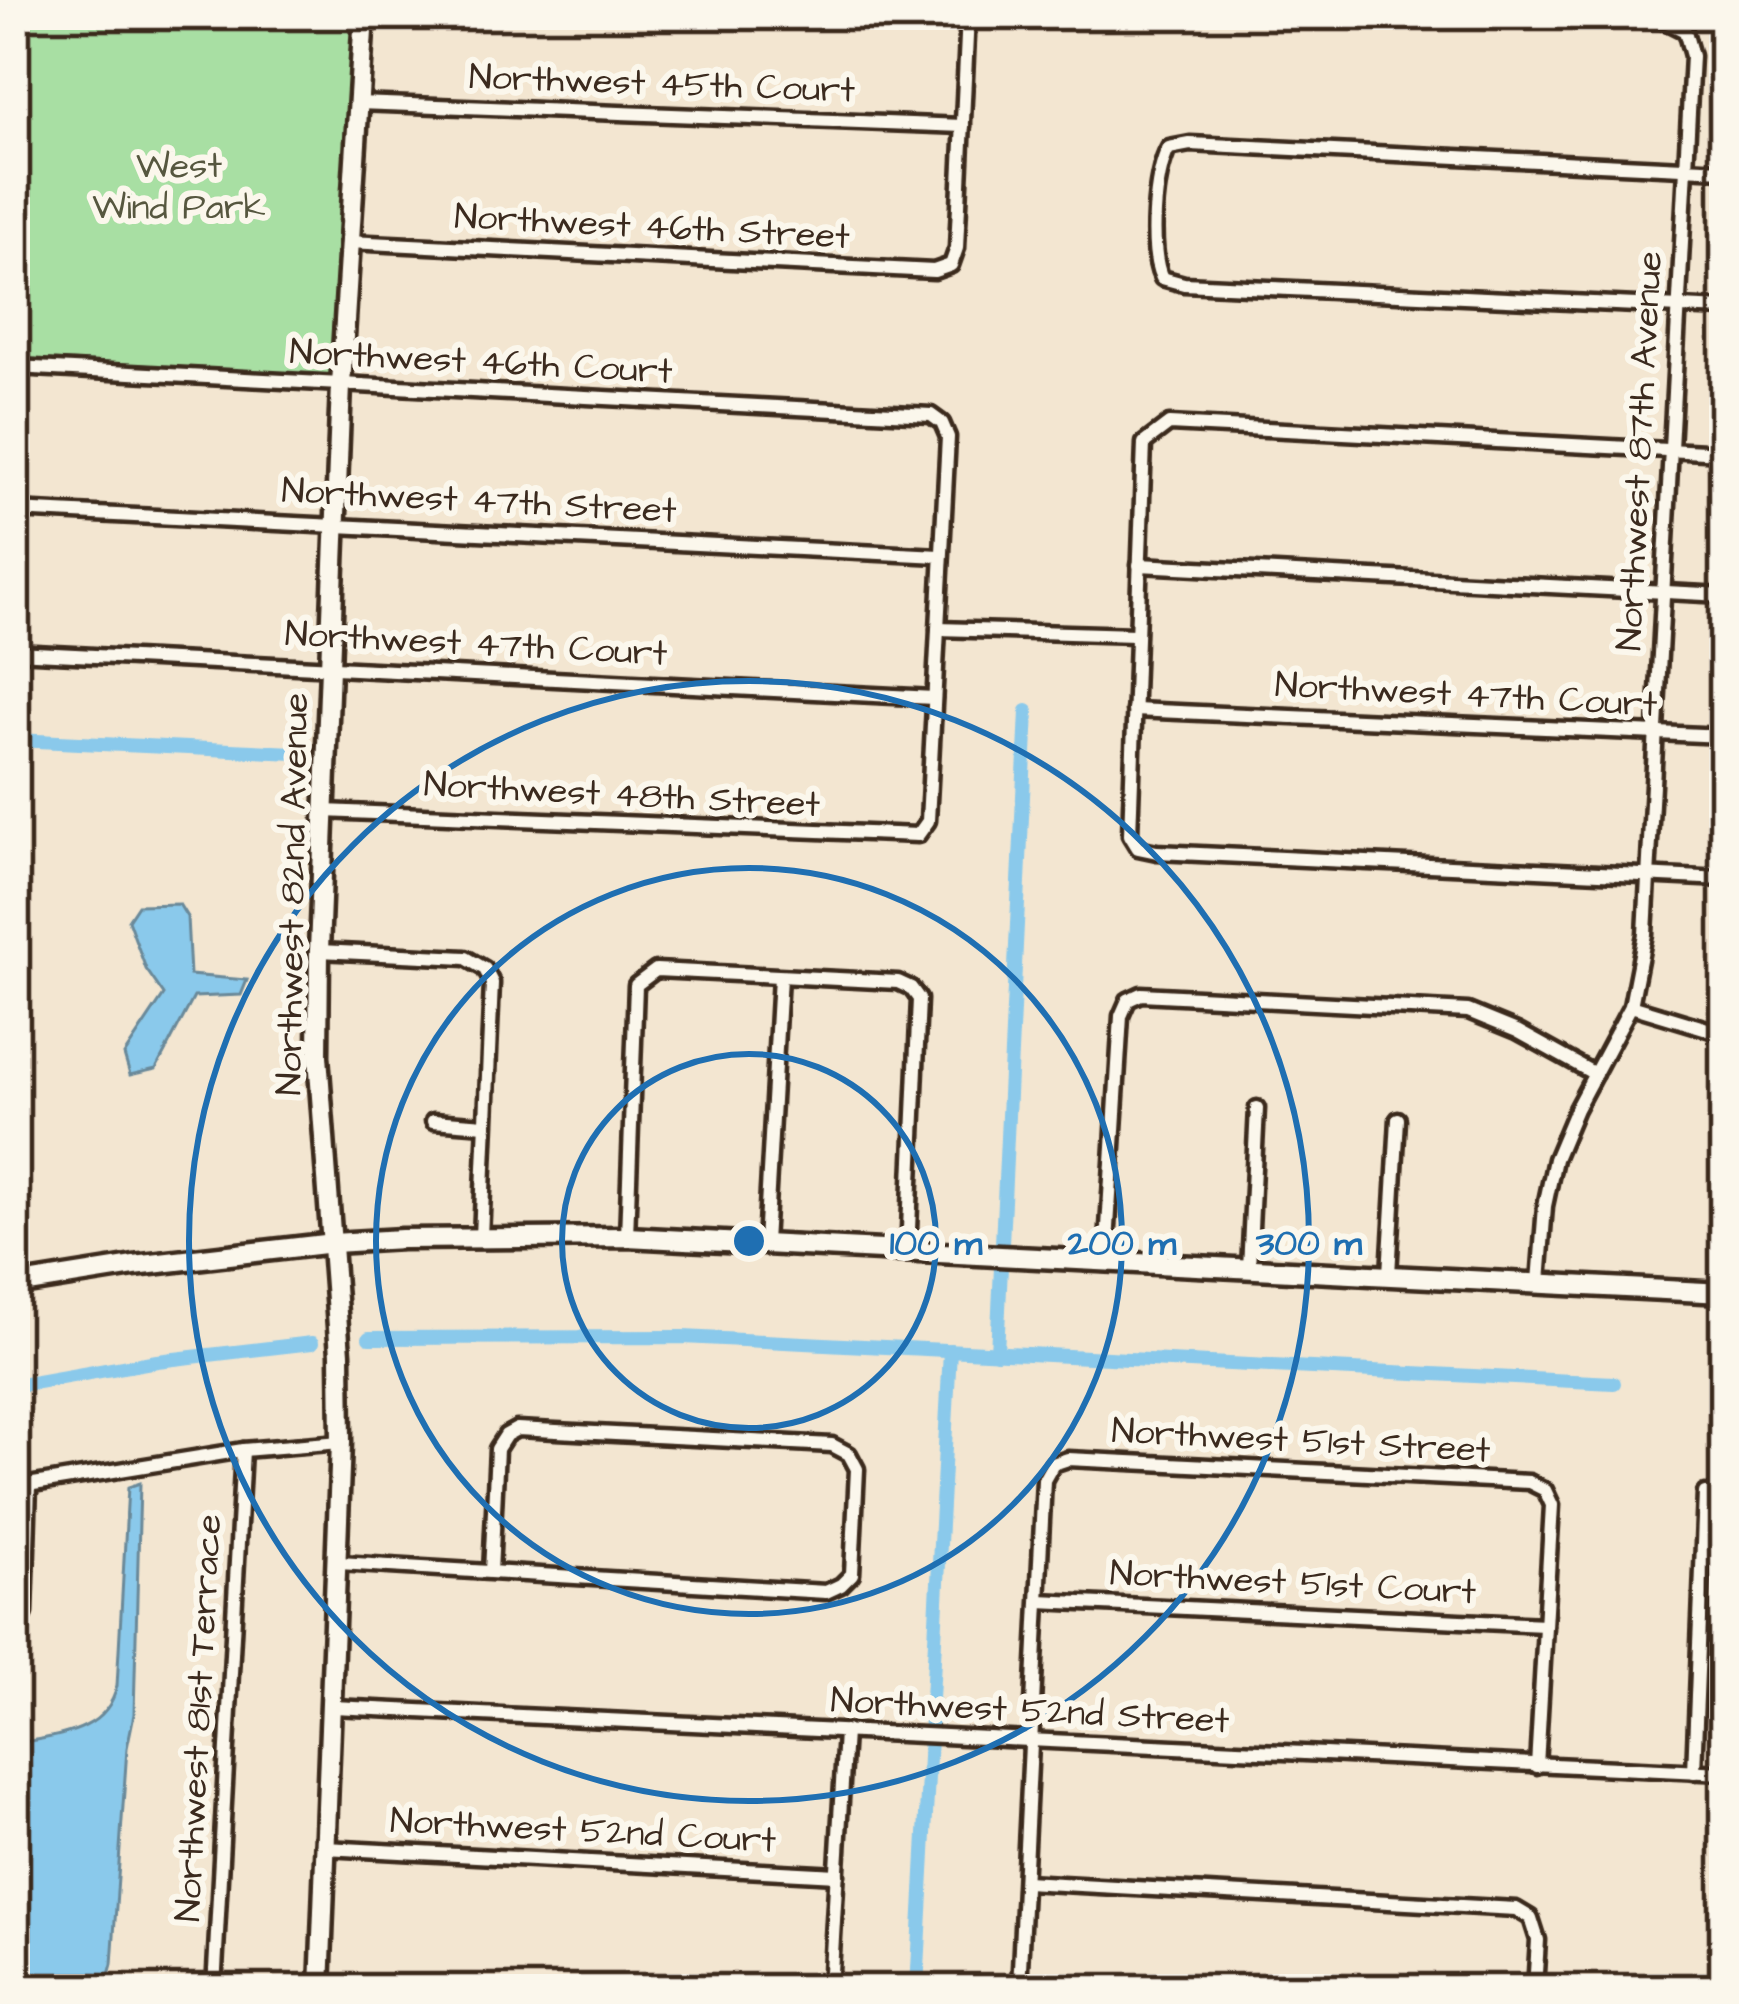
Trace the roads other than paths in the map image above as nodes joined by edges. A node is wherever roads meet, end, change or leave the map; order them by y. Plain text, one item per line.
1 (364, 15) edge
2 (968, 15) edge
3 (1561, 15) edge
4 (358, 103) junction
5 (963, 126) junction
6 (1684, 169) junction
7 (1724, 170) edge
8 (350, 242) junction
9 (1677, 307) junction
10 (1724, 309) edge
11 (15, 368) edge
12 (341, 385) junction
13 (1669, 450) junction
14 (1724, 453) edge
15 (15, 510) edge
16 (336, 524) junction
17 (940, 556) junction
18 (1139, 566) junction
19 (1663, 592) junction
20 (1724, 595) edge
21 (938, 628) junction
22 (1135, 635) junction
23 (15, 652) edge
24 (330, 666) junction
25 (934, 698) junction
26 (1134, 710) junction
27 (1656, 733) junction
28 (1724, 736) edge
29 (324, 812) junction
30 (1651, 875) junction
31 (1724, 879) edge
32 (319, 951) junction
33 (780, 977) junction
34 (1631, 1006) junction
35 (1724, 1034) edge
36 (1595, 1074) junction
37 (1257, 1108) dead end
38 (1398, 1119) dead end
39 (433, 1121) dead end
40 (485, 1125) junction
41 (481, 1237) junction
42 (627, 1237) junction
43 (765, 1243) junction
44 (333, 1244) junction
45 (908, 1252) junction
46 (1106, 1259) junction
47 (1249, 1268) junction
48 (1389, 1274) junction
49 (1539, 1282) junction
50 (15, 1285) edge
51 (1724, 1293) edge
52 (341, 1442) junction
53 (243, 1450) junction
54 (22, 1486) edge
55 (1705, 1492) dead end
56 (339, 1563) junction
57 (491, 1572) junction
58 (1039, 1600) junction
59 (1545, 1624) junction
60 (17, 1634) edge
61 (332, 1707) junction
62 (845, 1732) junction
63 (1031, 1741) junction
64 (1537, 1766) junction
65 (1694, 1772) junction
66 (1724, 1773) edge
67 (325, 1848) junction
68 (837, 1875) junction
69 (1025, 1882) junction
70 (214, 1989) edge
71 (320, 1989) edge
72 (331, 1989) edge
73 (830, 1989) edge
74 (1019, 1989) edge
75 (1535, 1989) edge

1 - 4 street, Northwest 82nd Avenue
2 - 5 street
3 - 6 street, Northwest 87th Avenue
4 - 5 street, Northwest 45th Court
4 - 8 street, Northwest 82nd Avenue
5 - 8 street, Northwest 46th Street
6 - 7 street
6 - 9 street, Northwest 87th Avenue
6 - 9 street
8 - 12 street, Northwest 82nd Avenue
9 - 10 street
9 - 13 street, Northwest 87th Avenue
11 - 12 street, Northwest 46th Court
12 - 16 street, Northwest 82nd Avenue
12 - 17 street, Northwest 46th Court
13 - 14 street
13 - 18 street
13 - 19 street, Northwest 87th Avenue
15 - 16 street, Northwest 47th Street
16 - 17 street, Northwest 47th Street
16 - 24 street, Northwest 82nd Avenue
17 - 21 street
18 - 19 street
18 - 22 street
19 - 20 street
19 - 27 street, Northwest 87th Avenue
21 - 22 street
21 - 25 street
22 - 26 street
23 - 24 street, Northwest 47th Court
24 - 25 street, Northwest 47th Court
24 - 29 street, Northwest 82nd Avenue
25 - 29 street, Northwest 48th Street
26 - 27 street, Northwest 47th Court
26 - 30 street
27 - 28 street, Northwest 47th Court
27 - 30 street, Northwest 87th Avenue
29 - 32 street, Northwest 82nd Avenue
30 - 31 street
30 - 34 street, Northwest 87th Avenue
32 - 40 street
32 - 44 street, Northwest 82nd Avenue
33 - 42 street
33 - 43 street
33 - 45 street
34 - 35 street
34 - 36 street, Northwest 87th Avenue
36 - 46 street
36 - 49 street, Northwest 87th Avenue
37 - 47 street
38 - 48 street
39 - 40 street
40 - 41 street
41 - 42 street
41 - 44 street
42 - 43 street
43 - 45 street
44 - 50 street
44 - 52 street, Northwest 82nd Avenue
45 - 46 street
46 - 47 street
47 - 48 street
48 - 49 street
49 - 51 street
52 - 53 street
52 - 56 street, Northwest 82nd Avenue
53 - 54 street
53 - 70 street, Northwest 81st Terrace
54 - 60 street
55 - 65 street
56 - 57 street
56 - 61 street, Northwest 82nd Avenue
57 - 57 street
58 - 59 street, Northwest 51st Court
58 - 59 street, Northwest 51st Street
58 - 63 street
59 - 64 street
61 - 62 street, Northwest 52nd Street
61 - 67 street, Northwest 82nd Avenue
62 - 63 street, Northwest 52nd Street
62 - 68 street
63 - 64 street, Northwest 52nd Street
63 - 69 street
64 - 65 street, Northwest 52nd Street
65 - 66 street, Northwest 52nd Street
67 - 68 street, Northwest 52nd Court
67 - 71 street, Northwest 82nd Avenue
68 - 73 street
69 - 74 street
69 - 75 street
71 - 72 street

